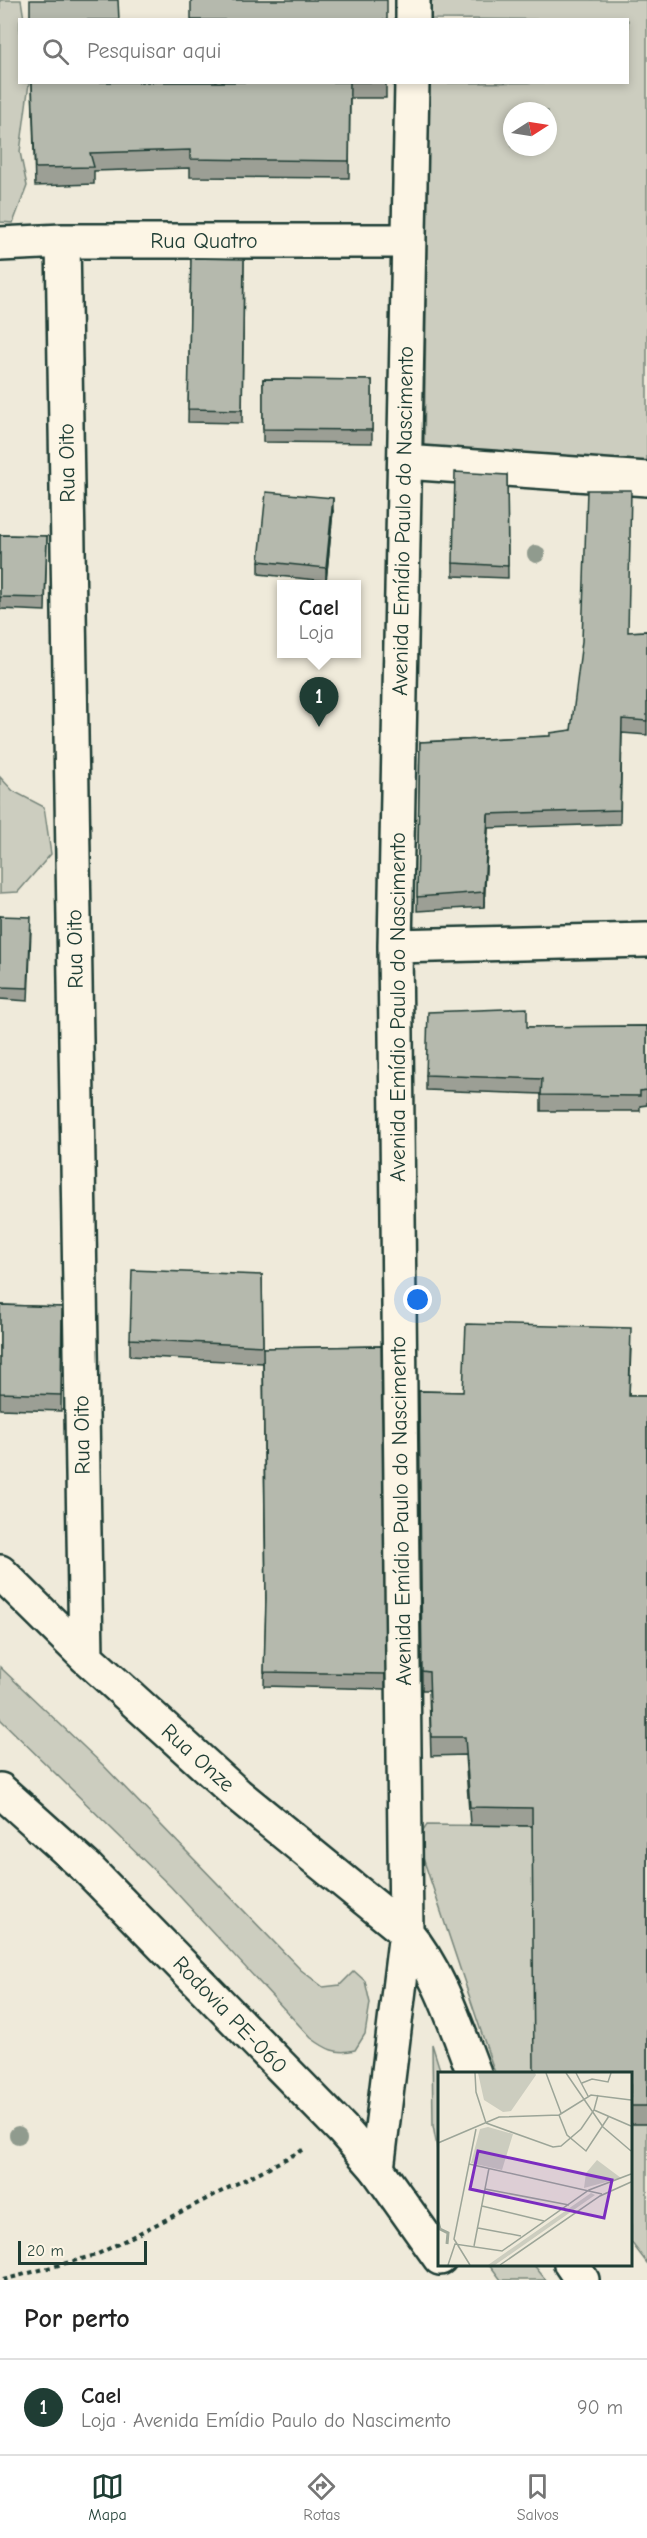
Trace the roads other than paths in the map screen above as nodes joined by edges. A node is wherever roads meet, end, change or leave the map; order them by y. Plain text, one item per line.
1 (413, 0) edge
2 (413, 18) edge
3 (412, 84) edge
4 (408, 241) junction
5 (63, 242) junction
6 (0, 244) edge
7 (405, 462) junction
8 (647, 479) edge
9 (647, 940) edge
10 (395, 946) junction
11 (0, 1572) edge
12 (86, 1657) junction
13 (0, 1790) edge
14 (406, 1932) junction
15 (474, 2072) edge
16 (377, 2169) junction
17 (438, 2255) edge
18 (445, 2265) edge
19 (572, 2265) edge
20 (456, 2280) edge
21 (582, 2280) edge

1 - 2 street
3 - 4 street, Avenida Emídio Paulo do Nascimento
4 - 5 street, Rua Quatro
4 - 7 street, Avenida Emídio Paulo do Nascimento
5 - 6 street, Rua Quatro
5 - 12 street, Rua Oito
7 - 8 street
7 - 10 street, Avenida Emídio Paulo do Nascimento
9 - 10 street
10 - 14 street, Avenida Emídio Paulo do Nascimento
11 - 12 street, Rua Onze
12 - 14 street, Rua Onze
13 - 16 street, Rodovia PE-060
14 - 15 street, Rua Onze
14 - 16 street, Avenida Emídio Paulo do Nascimento
16 - 17 street, Rodovia PE-060
18 - 20 street
19 - 21 street

